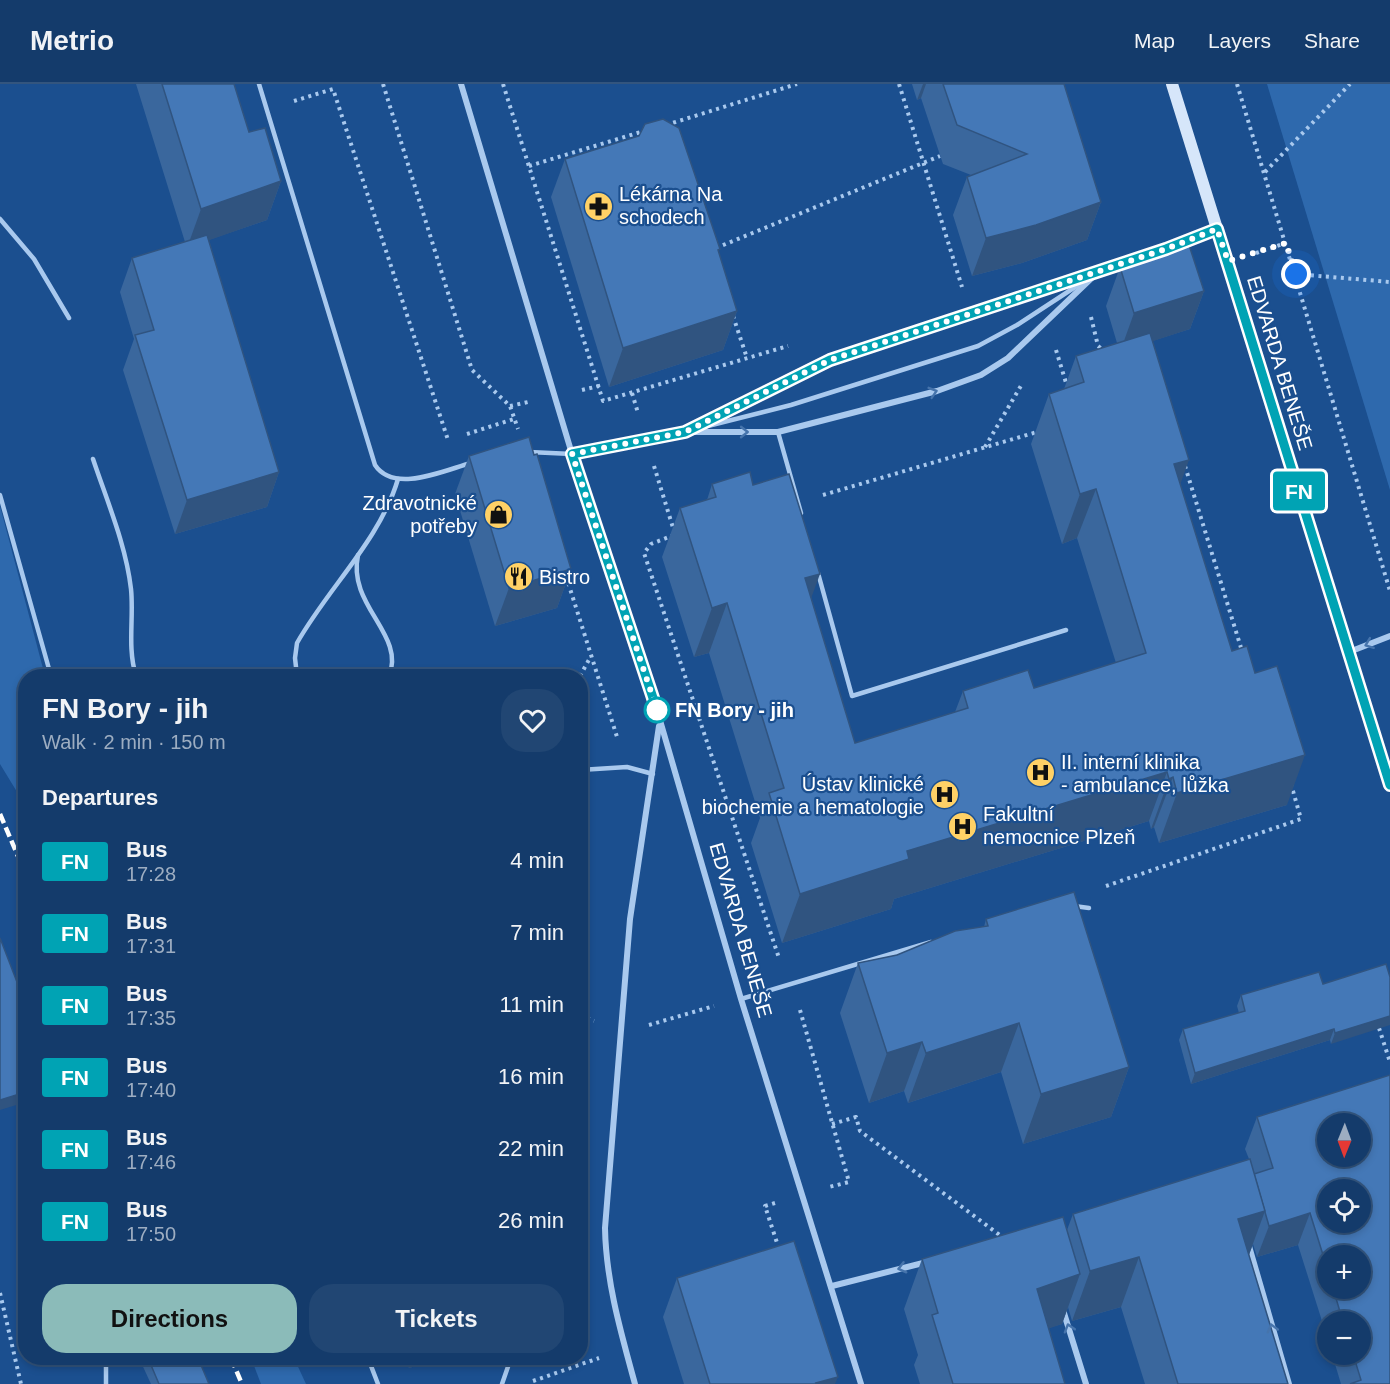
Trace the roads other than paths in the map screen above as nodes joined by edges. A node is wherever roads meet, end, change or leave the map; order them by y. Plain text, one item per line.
1 (259, 84) edge
2 (461, 84) edge
3 (1172, 84) edge
4 (0, 219) edge
5 (1217, 229) junction
6 (1099, 271) junction
7 (69, 318) dead end
8 (685, 432) junction
9 (778, 432) junction
10 (525, 452) edge
11 (572, 454) junction
12 (93, 459) dead end
13 (482, 460) edge
14 (398, 479) junction
15 (0, 495) edge
16 (804, 524) edge
17 (358, 552) junction
18 (817, 570) edge
19 (1066, 630) dead end
20 (1390, 636) edge
21 (1349, 652) junction
22 (49, 669) edge
23 (134, 669) edge
24 (296, 669) edge
25 (390, 669) edge
26 (657, 710) junction
27 (588, 769) edge
28 (653, 774) junction
29 (1390, 785) edge
30 (1066, 905) edge
31 (1089, 908) dead end
32 (933, 941) edge
33 (741, 999) junction
34 (1246, 1239) edge
35 (931, 1261) edge
36 (832, 1286) junction
37 (1059, 1298) edge
38 (106, 1365) edge
39 (371, 1365) edge
40 (509, 1365) edge
41 (106, 1384) edge
42 (378, 1384) edge
43 (502, 1384) edge
44 (635, 1384) edge
45 (861, 1384) edge
46 (1086, 1384) edge
47 (1289, 1384) edge

1 - 14 lane
2 - 11 street, EDVARDA BENEŠE
3 - 5 street, EDVARDA BENEŠE
4 - 7 lane
5 - 6 street
5 - 21 street, EDVARDA BENEŠE
6 - 8 street
6 - 8 lane
9 -> 6 street
8 -> 9 street
8 - 11 street
9 - 16 lane
10 - 11 lane
11 - 26 street, EDVARDA BENEŠE
12 - 23 lane
13 - 14 lane
14 - 17 lane
15 - 22 lane
17 - 24 lane
17 - 25 lane
18 - 19 lane
20 -> 21 street
21 - 29 street, EDVARDA BENEŠE
26 - 28 street
26 - 33 street, EDVARDA BENEŠE
27 - 28 lane
28 - 44 street
30 - 31 lane
32 - 33 lane
33 - 36 street, EDVARDA BENEŠE
47 -> 34 street
35 -> 36 street
36 - 45 street, EDVARDA BENEŠE
46 -> 37 street
38 - 41 lane
39 - 42 lane
40 - 43 lane

